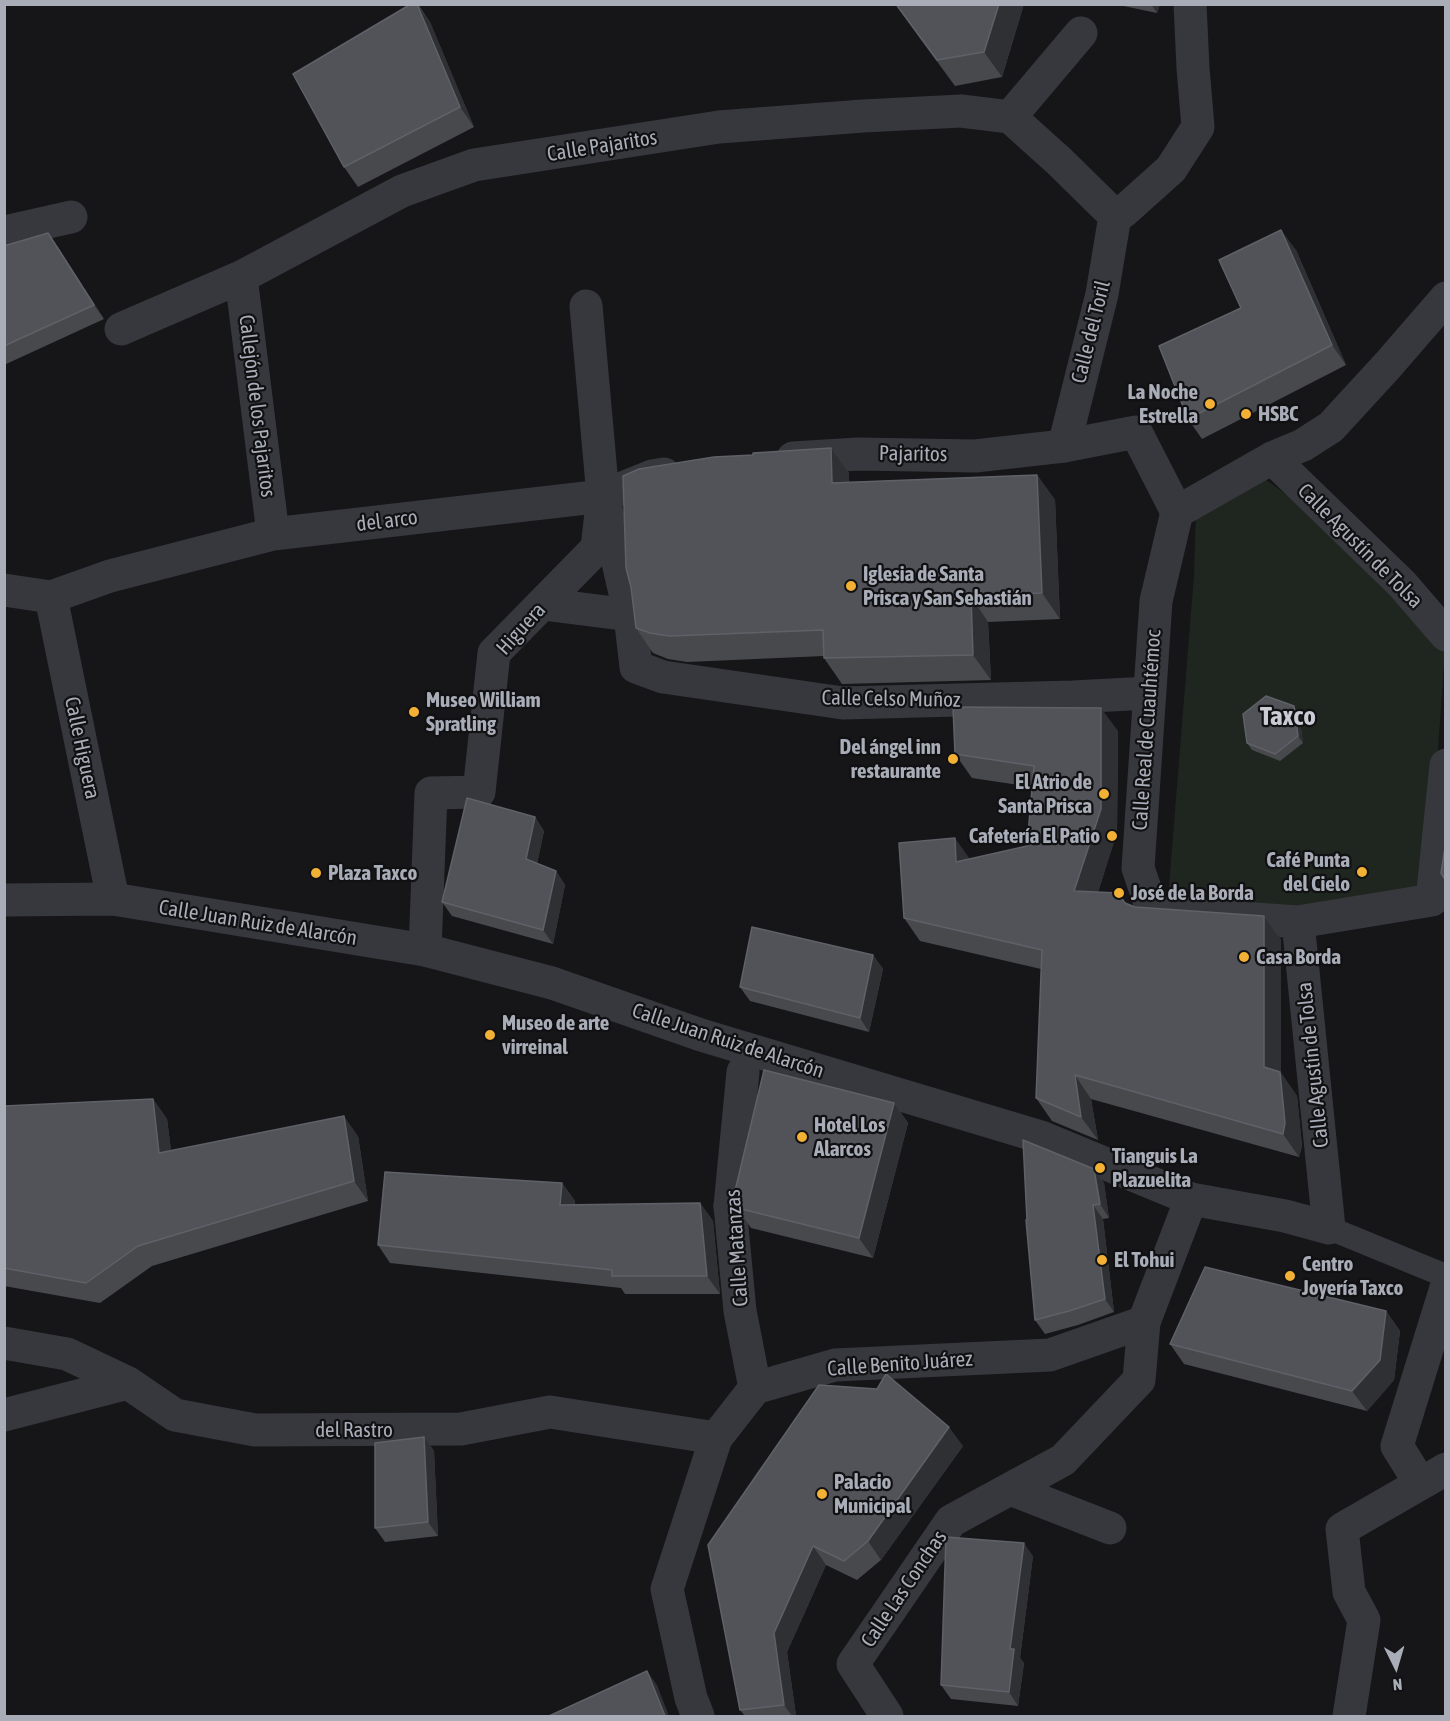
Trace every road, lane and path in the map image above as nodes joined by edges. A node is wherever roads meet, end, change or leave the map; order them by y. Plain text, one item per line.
1 (1190, 4) edge
2 (1081, 33) dead end
3 (1010, 117) junction
4 (1115, 216) junction
5 (71, 217) dead end
6 (4, 231) edge
7 (241, 277) junction
8 (1446, 298) edge
9 (586, 306) dead end
10 (121, 329) dead end
11 (1064, 446) junction
12 (1272, 458) junction
13 (765, 460) edge
14 (697, 469) edge
15 (603, 495) junction
16 (1177, 512) junction
17 (273, 534) junction
18 (4, 590) edge
19 (51, 597) junction
20 (543, 604) junction
21 (630, 615) junction
22 (1446, 634) edge
23 (1149, 693) junction
24 (1446, 765) edge
25 (113, 899) junction
26 (4, 900) edge
27 (1439, 910) edge
28 (1298, 922) junction
29 (425, 950) junction
30 (743, 1072) dead end
31 (1191, 1199) junction
32 (1329, 1228) junction
33 (1446, 1276) edge
34 (1446, 1288) edge
35 (1144, 1322) junction
36 (4, 1344) edge
37 (128, 1383) junction
38 (755, 1388) junction
39 (4, 1414) edge
40 (716, 1438) junction
41 (1433, 1476) edge
42 (1010, 1489) junction
43 (1110, 1528) dead end
44 (698, 1716) edge
45 (886, 1716) edge
46 (1349, 1716) edge

1 - 4 street
2 - 3 street
3 - 4 street
3 - 7 street, Calle Pajaritos
4 - 11 street, Calle del Toril
5 - 6 street
7 - 10 street, Calle Pajaritos
7 - 17 street, Callejón de los Pajaritos
8 - 12 street
9 - 15 street
11 - 13 street, Pajaritos
11 - 16 street, Pajaritos
12 - 16 street
12 - 22 street, Calle Agustín de Tolsa
14 - 15 street
15 - 17 street, del arco
15 - 20 street, Higuera
15 - 21 street
16 - 23 street, Calle Real de Cuauhtémoc
17 - 19 street, del arco
18 - 19 street, del arco
19 - 25 street, Calle Higuera
20 - 21 street
20 - 29 street, Higuera
21 - 23 street, Calle Celso Muñoz
23 - 28 street, Calle Real de Cuauhtémoc
24 - 27 street
25 - 26 street, Calle Juan Ruiz de Alarcón
25 - 29 street, Calle Juan Ruiz de Alarcón
27 - 28 street
28 - 32 street, Calle Agustín de Tolsa
29 - 31 street, Calle Juan Ruiz de Alarcón
30 - 38 street, Calle Matanzas
31 - 32 street, Calle Juan Ruiz de Alarcón
31 - 35 street, Calle Las Conchas
32 - 33 lane
34 - 41 street
35 - 38 street, Calle Benito Juárez
35 - 42 street, Calle Las Conchas
36 - 37 street, del Rastro
37 - 39 street
37 - 40 street, del Rastro
38 - 40 street
40 - 44 street
41 - 46 street
42 - 43 street
42 - 45 street, Calle Las Conchas

